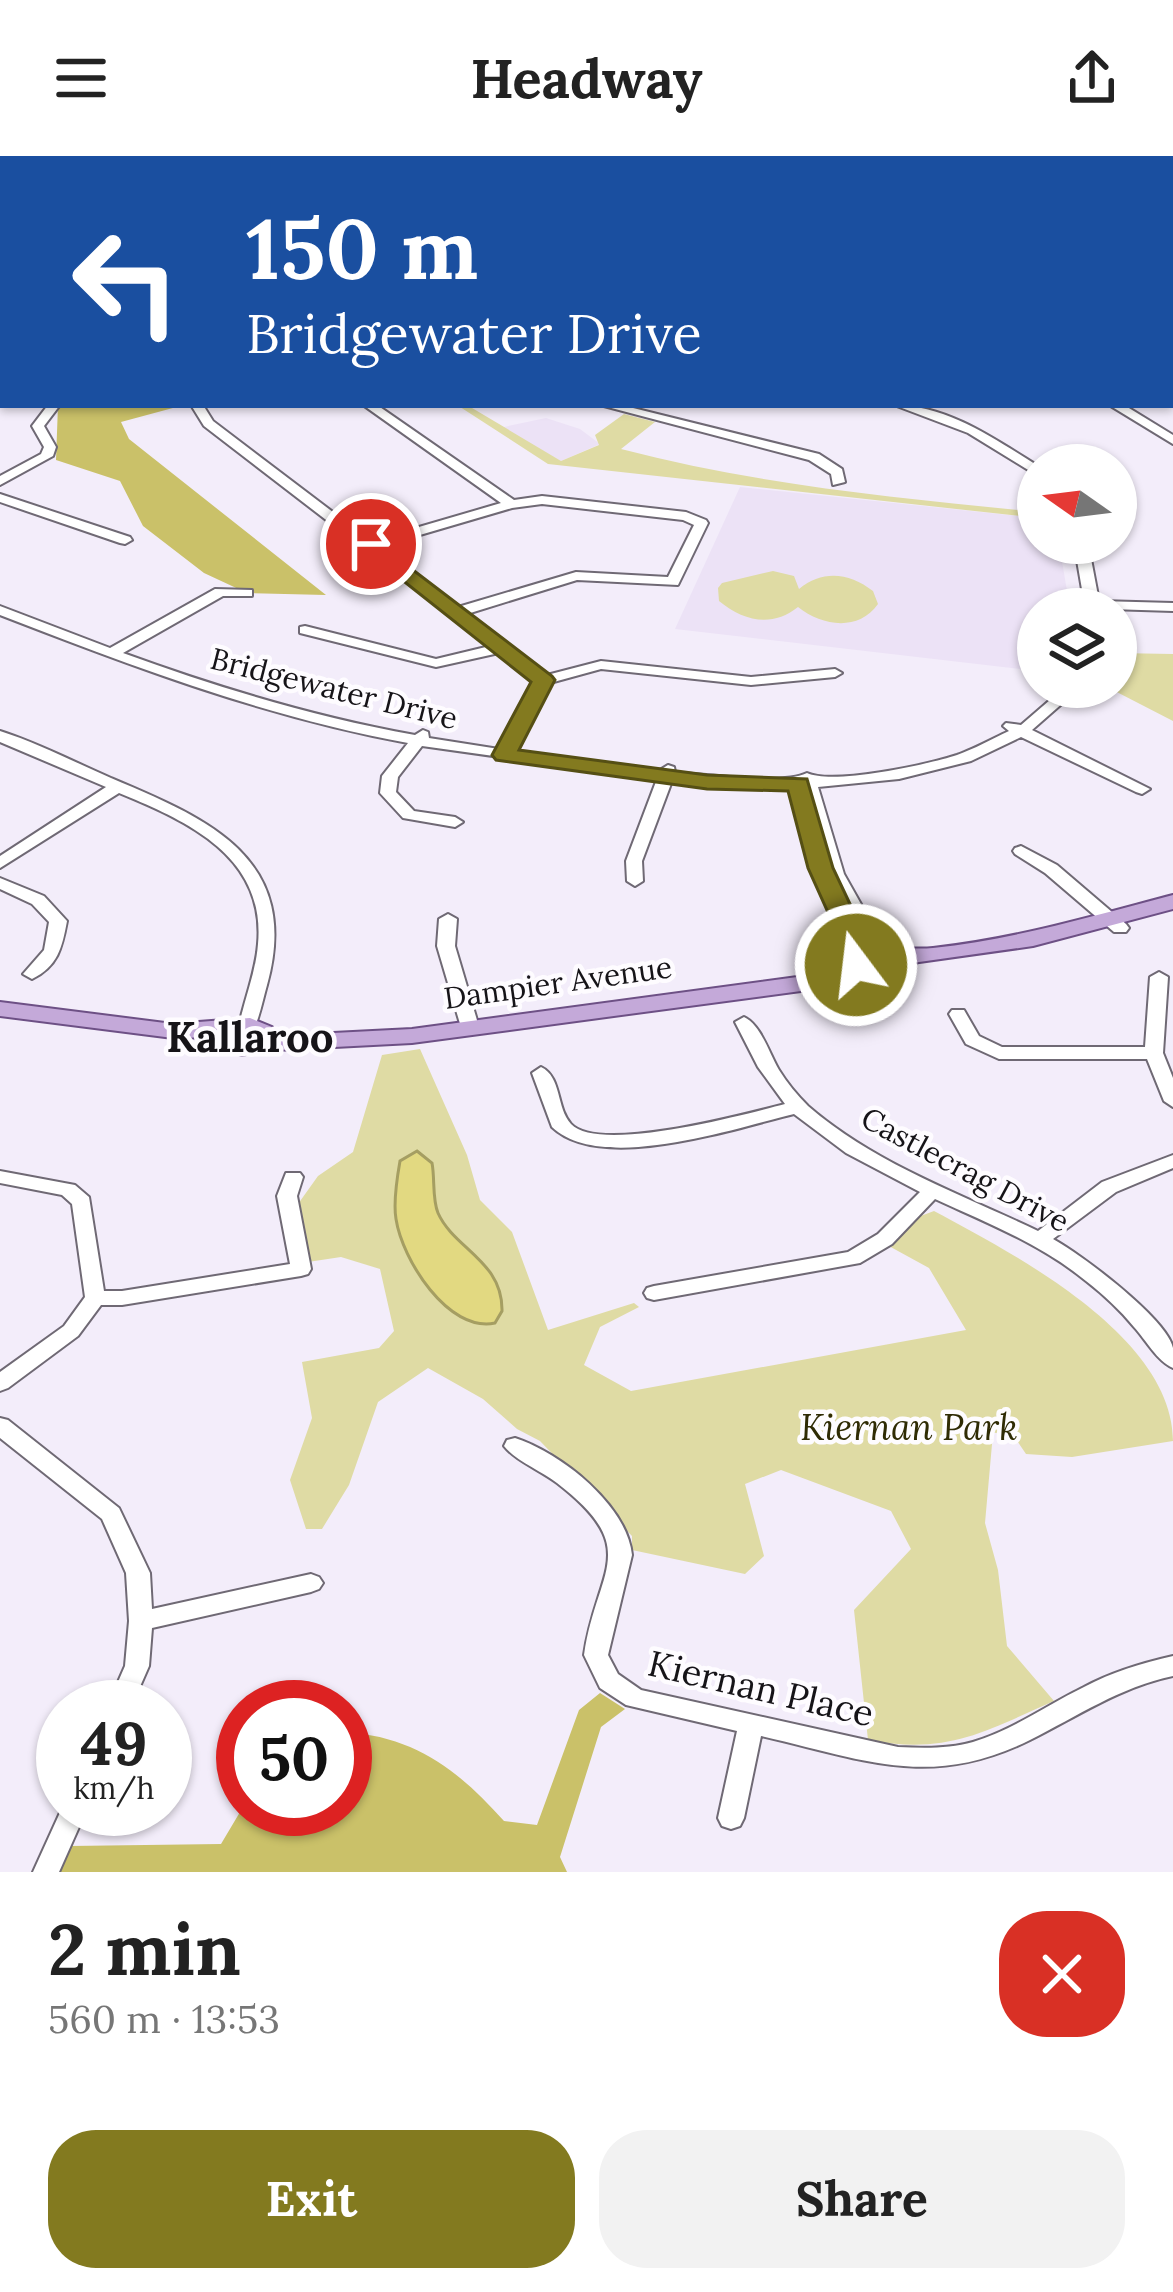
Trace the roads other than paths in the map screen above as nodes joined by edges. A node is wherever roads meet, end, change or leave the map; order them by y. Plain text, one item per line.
1 (52, 408) edge
2 (196, 408) edge
3 (373, 408) edge
4 (619, 408) edge
5 (1120, 408) edge
6 (948, 412) edge
7 (1173, 440) edge
8 (1017, 455) edge
9 (0, 481) edge
10 (838, 482) dead end
11 (0, 498) edge
12 (511, 504) junction
13 (125, 540) dead end
14 (371, 544) junction
15 (247, 592) dead end
16 (0, 607) edge
17 (1137, 608) edge
18 (1173, 608) edge
19 (458, 612) junction
20 (305, 630) dead end
21 (500, 648) junction
22 (116, 651) junction
23 (835, 674) dead end
24 (544, 680) junction
25 (1037, 708) edge
26 (1044, 708) edge
27 (1016, 728) junction
28 (0, 736) edge
29 (421, 739) junction
30 (506, 752) junction
31 (667, 773) junction
32 (804, 780) junction
33 (118, 787) junction
34 (1142, 789) dead end
35 (455, 822) dead end
36 (1021, 851) dead end
37 (0, 863) edge
38 (635, 881) dead end
39 (0, 883) edge
40 (1173, 907) edge
41 (448, 919) dead end
42 (1116, 924) junction
43 (875, 963) junction
44 (32, 974) dead end
45 (1159, 977) dead end
46 (0, 1013) edge
47 (958, 1014) dead end
48 (744, 1022) dead end
49 (468, 1023) junction
50 (246, 1034) junction
51 (1154, 1053) junction
52 (541, 1073) dead end
53 (1173, 1101) edge
54 (798, 1107) junction
55 (1173, 1160) edge
56 (0, 1178) edge
57 (293, 1178) dead end
58 (930, 1192) junction
59 (1039, 1240) junction
60 (654, 1293) dead end
61 (95, 1298) junction
62 (1173, 1360) edge
63 (0, 1382) edge
64 (0, 1426) edge
65 (515, 1446) dead end
66 (311, 1583) dead end
67 (141, 1621) junction
68 (1173, 1666) edge
69 (131, 1680) edge
70 (751, 1723) junction
71 (731, 1818) dead end
72 (62, 1836) edge
73 (46, 1872) edge

1 - 9 street
2 - 14 street
3 - 12 street
4 - 10 street
5 - 7 street
6 - 8 street
11 - 13 street
12 - 14 street
12 - 19 street
14 - 19 street
15 - 22 street
16 - 22 street, Bridgewater Drive
17 - 18 street
19 - 21 street
20 - 21 street
21 - 24 street
22 - 29 street, Bridgewater Drive
23 - 24 street
24 - 30 street
25 - 27 street, Bridgewater Drive
26 - 27 street, Bridgewater Drive
27 - 32 street, Bridgewater Drive
27 - 34 street
28 - 33 street
29 - 30 street, Bridgewater Drive
29 - 35 street
30 - 31 street, Bridgewater Drive
31 - 32 street, Bridgewater Drive
31 - 38 street
32 - 43 street
33 - 37 street
33 - 50 street
36 - 42 street
39 - 44 street
40 - 42 main road, Dampier Avenue
41 - 49 street
42 - 43 main road, Dampier Avenue
43 - 49 main road, Dampier Avenue
45 - 51 street
46 - 50 main road, Dampier Avenue
47 - 51 street
48 - 54 street, Castlecrag Drive
49 - 50 main road, Dampier Avenue
51 - 53 street
52 - 54 street
54 - 58 street, Castlecrag Drive
55 - 59 street
56 - 61 street
57 - 61 street
58 - 59 street, Castlecrag Drive
58 - 60 street
59 - 62 street, Castlecrag Drive
61 - 63 street
64 - 67 street
65 - 70 street, Kiernan Place
66 - 67 street
67 - 69 street
68 - 70 street, Kiernan Place
70 - 71 street
72 - 73 street

